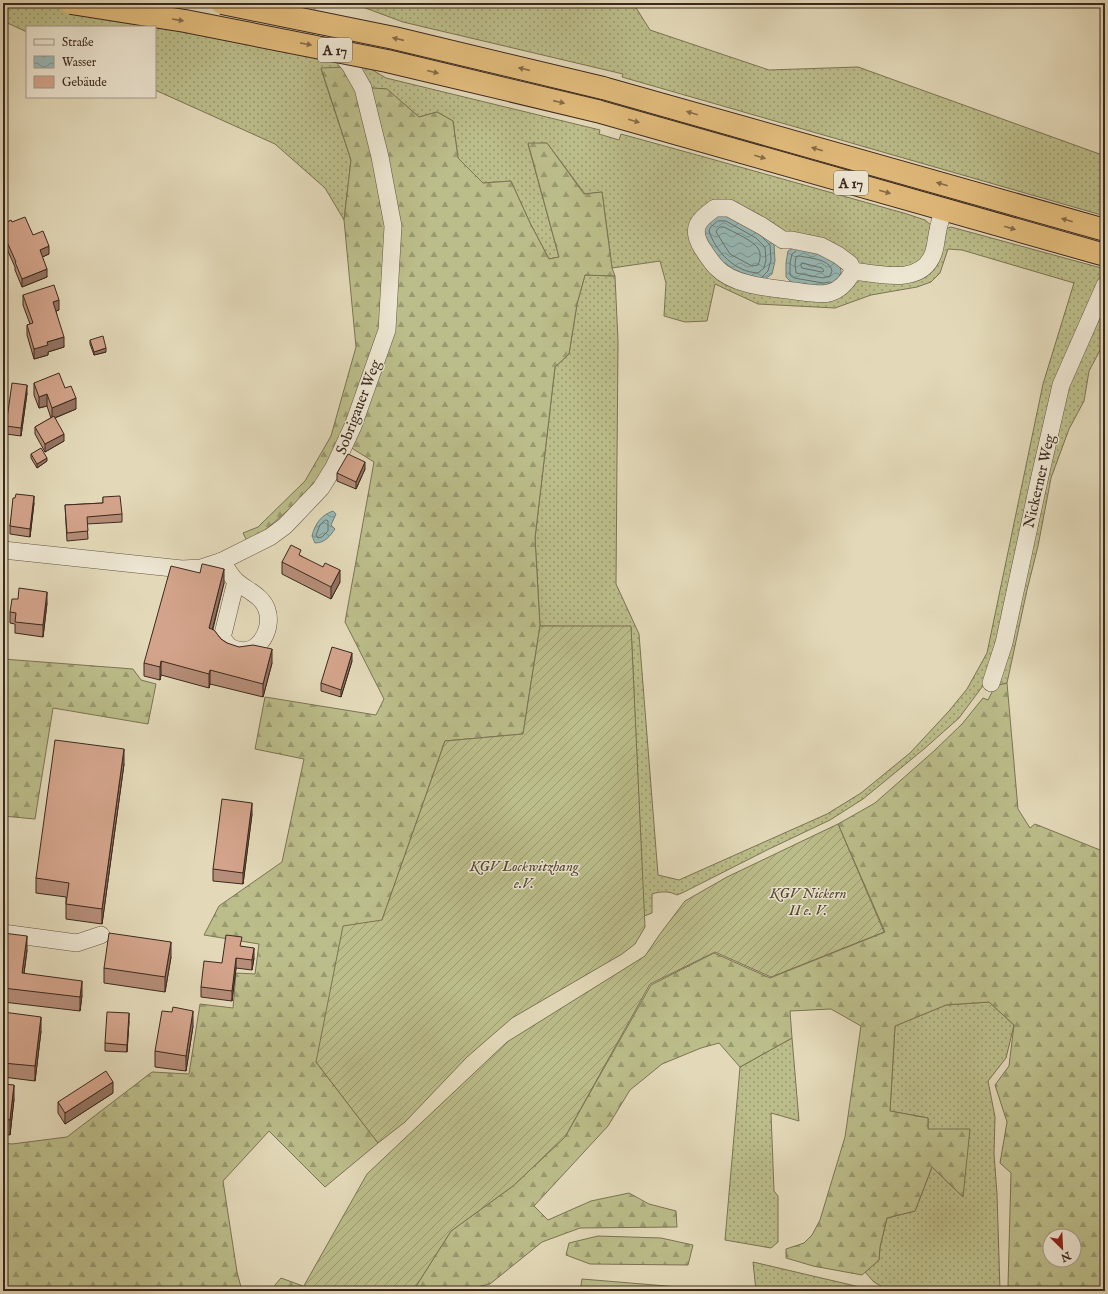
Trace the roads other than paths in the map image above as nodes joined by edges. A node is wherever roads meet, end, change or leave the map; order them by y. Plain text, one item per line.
1 (71, 3) edge
2 (222, 3) edge
3 (298, 3) edge
4 (944, 209) junction
5 (1105, 230) edge
6 (1105, 255) edge
7 (853, 271) junction
8 (1102, 291) edge
9 (3, 550) edge
10 (222, 561) junction
11 (236, 581) dead end
12 (991, 683) dead end
13 (3, 933) edge
14 (101, 935) dead end

1 -> 4 highway, A 17, bridge
5 -> 2 highway, A 17, bridge
3 - 10 street, Sobrigauer Weg
4 -> 6 highway, A 17
4 - 7 street
7 - 7 street
8 - 12 street, Nickerner Weg
9 - 10 street, Sobrigauer Weg
10 - 11 street
13 - 14 street

